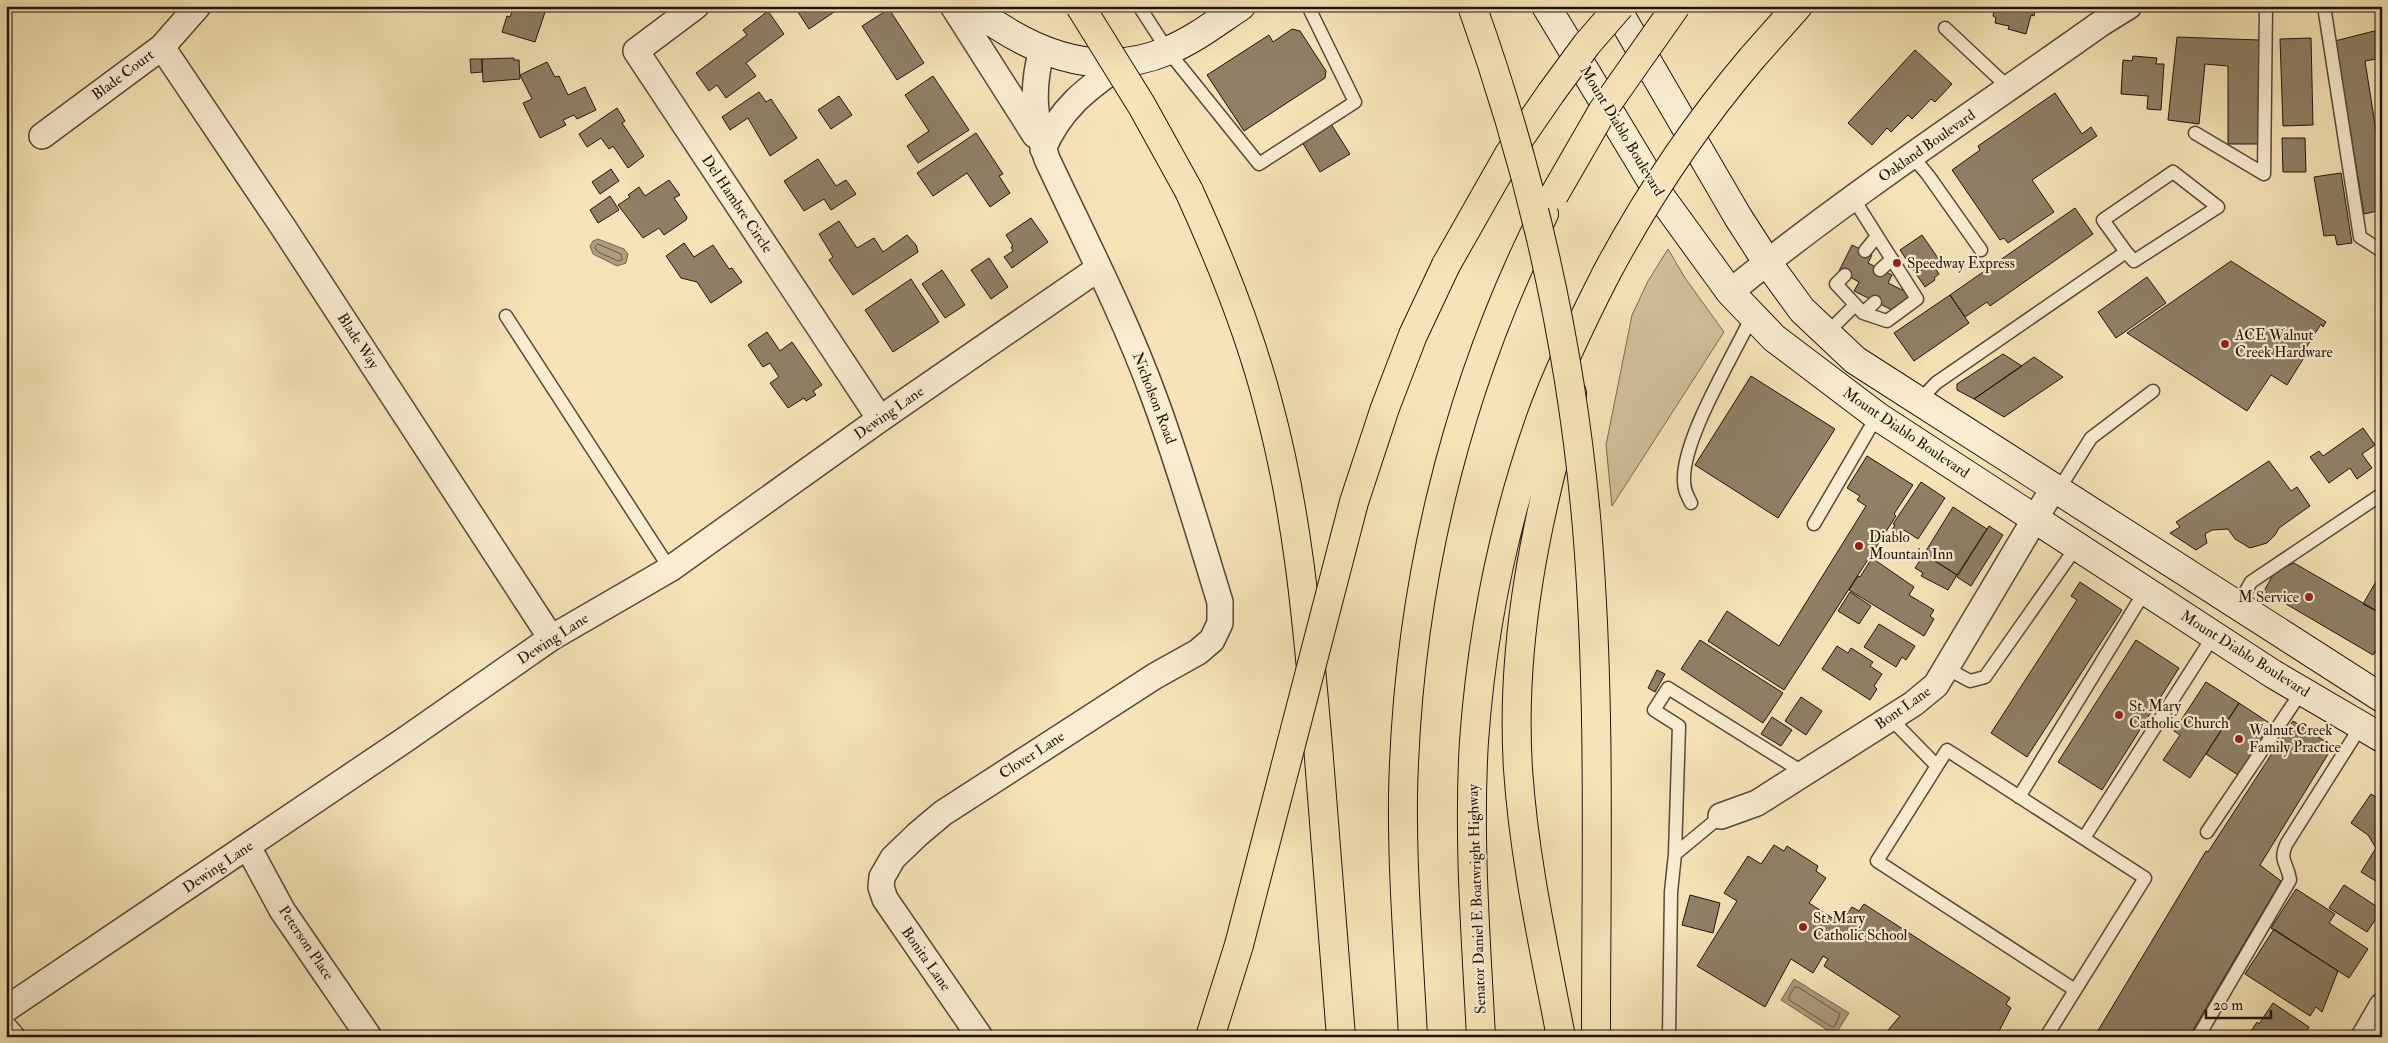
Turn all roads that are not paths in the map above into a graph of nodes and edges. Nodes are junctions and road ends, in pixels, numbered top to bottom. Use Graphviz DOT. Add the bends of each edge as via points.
graph roads {
  1 [pos="198,6"];
  2 [pos="696,6"];
  3 [pos="953,6"];
  4 [pos="970,6"];
  5 [pos="1080,6"];
  6 [pos="1139,6"];
  7 [pos="1242,6"];
  8 [pos="1308,6"];
  9 [pos="1472,6"];
  10 [pos="1546,6"];
  11 [pos="1615,6"];
  12 [pos="1620,6"];
  13 [pos="1676,6"];
  14 [pos="1798,6"];
  15 [pos="2129,6"];
  16 [pos="2266,6"];
  17 [pos="2324,6"];
  18 [pos="1944,28"];
  19 [pos="162,46"];
  20 [pos="1042,50"];
  21 [pos="1168,51"];
  22 [pos="1122,63"];
  23 [pos="2009,88"];
  24 [pos="2195,132"];
  25 [pos="42,136"];
  26 [pos="1043,149"];
  27 [pos="1912,156"];
  28 [pos="1853,198"];
  29 [pos="1877,236"];
  30 [pos="1980,250"];
  31 [pos="1864,251"];
  32 [pos="2382,251"];
  33 [pos="2126,252"];
  34 [pos="1892,259"];
  35 [pos="1767,262"];
  36 [pos="1100,268"];
  37 [pos="1880,270"];
  38 [pos="1606,274"];
  39 [pos="1845,274"];
  40 [pos="1730,292"];
  41 [pos="1875,302"];
  42 [pos="1855,303"];
  43 [pos="506,316"];
  44 [pos="1752,316"];
  45 [pos="1827,333"];
  46 [pos="2153,391"];
  47 [pos="1919,401"];
  48 [pos="1877,416"];
  49 [pos="880,419"];
  50 [pos="2057,488"];
  51 [pos="2382,494"];
  52 [pos="1691,503"];
  53 [pos="2035,519"];
  54 [pos="1814,524"];
  55 [pos="2077,546"];
  56 [pos="670,569"];
  57 [pos="2145,591"];
  58 [pos="2238,605"];
  59 [pos="2214,635"];
  60 [pos="552,638"];
  61 [pos="1198,652"];
  62 [pos="1946,668"];
  63 [pos="2302,691"];
  64 [pos="2382,698"];
  65 [pos="1890,718"];
  66 [pos="2371,732"];
  67 [pos="1937,766"];
  68 [pos="1804,773"];
  69 [pos="2019,797"];
  70 [pos="1721,816"];
  71 [pos="2207,832"];
  72 [pos="2084,838"];
  73 [pos="248,846"];
  74 [pos="1675,854"];
  75 [pos="882,877"];
  76 [pos="2075,990"];
  77 [pos="2382,1006"];
  78 [pos="6,1010"];
  79 [pos="6,1030"];
  80 [pos="12,1037"];
  81 [pos="369,1037"];
  82 [pos="980,1037"];
  83 [pos="1210,1037"];
  84 [pos="1341,1037"];
  85 [pos="1413,1037"];
  86 [pos="1482,1037"];
  87 [pos="1561,1037"];
  88 [pos="1596,1037"];
  89 [pos="1669,1037"];
  90 [pos="2046,1037"];
  91 [pos="2198,1037"];
  92 [pos="2364,1037"];
  1 -- 19 [label="street, Blade Court"];
  2 -- 49 [label="street, Del Hambre Circle" via="636,51"];
  3 -- 26 [label="street, Nicholson Road"];
  4 -- 20 [label="main road" via="1010,34"];
  5 -- 84 [label="highway, bridge" via="1142,106 1189,191 1225,274 1272,416 1289,497 1309,636"];
  6 -- 21 [label="lane"];
  7 -- 21 [label="main road"];
  8 -- 21 [label="lane" via="1354,102 1258,164"];
  9 -- 88 [label="highway, bridge" via="1506,109 1542,245 1569,387 1582,482 1595,672"];
  10 -- 40 [label="main road, Mount Diablo Boulevard" via="1661,197"];
  11 -- 35 [label="main road"];
  12 -- 83 [label="highway, bridge" via="1587,44 1509,154 1446,265 1413,335 1354,502 1239,945"];
  13 -- 85 [label="highway, bridge" via="1603,110 1554,194 1510,285 1476,375 1445,482 1422,592 1408,700 1403,797"];
  14 -- 38 [label="highway, Senator Daniel E Boatwright Highway, bridge" via="1752,58 1677,155 1626,235"];
  15 -- 23 [label="street, Oakland Boulevard"];
  16 -- 24 [label="lane" via="2264,174"];
  17 -- 32 [label="lane" via="2360,237"];
  18 -- 23 [label="lane"];
  19 -- 25 [label="street, Blade Court"];
  19 -- 60 [label="street, Blade Way"];
  20 -- 22 [label="main road" via="1080,61"];
  20 -- 26 [label="street, Nicholson Road" via="1034,96"];
  21 -- 22 [label="main road"];
  22 -- 26 [label="street" via="1069,106"];
  23 -- 27 [label="street, Oakland Boulevard"];
  26 -- 36 [label="street, Nicholson Road"];
  27 -- 28 [label="street, Oakland Boulevard"];
  27 -- 30 [label="lane"];
  28 -- 29 [label="lane"];
  28 -- 35 [label="street, Oakland Boulevard"];
  29 -- 31 [label="lane"];
  29 -- 34 [label="lane"];
  33 -- 33 [label="lane" via="2134,261 2218,207 2173,172 2103,220"];
  33 -- 47 [label="lane" via="1936,383"];
  34 -- 37 [label="lane"];
  34 -- 42 [label="lane" via="1899,281 1917,300 1887,321"];
  35 -- 40 [label="street, Oakland Boulevard"];
  35 -- 45 [label="main road" via="1802,310"];
  36 -- 49 [label="street, Dewing Lane"];
  36 -- 61 [label="street, Nicholson Road" via="1154,396 1220,602 1220,623 1212,640"];
  38 -- 86 [label="highway, Senator Daniel E Boatwright Highway" via="1563,363 1528,460 1502,552 1484,647 1474,742 1472,838"];
  38 -- 87 [label="highway" via="1542,503 1521,651 1518,748 1523,825"];
  39 -- 42 [label="lane" via="1836,284"];
  40 -- 44 [label="main road, Mount Diablo Boulevard"];
  41 -- 42 [label="lane"];
  42 -- 45 [label="lane"];
  43 -- 56 [label="lane"];
  44 -- 48 [label="main road, Mount Diablo Boulevard" via="1774,338"];
  44 -- 52 [label="lane" via="1694,434 1684,479 1685,492"];
  45 -- 47 [label="main road" via="1855,360"];
  46 -- 50 [label="lane" via="2091,438"];
  47 -- 50 [label="main road"];
  48 -- 53 [label="main road, Mount Diablo Boulevard"];
  48 -- 54 [label="lane"];
  49 -- 56 [label="street, Dewing Lane"];
  50 -- 53 [label="street, Bont Lane"];
  50 -- 58 [label="main road"];
  51 -- 58 [label="lane" via="2252,582"];
  53 -- 55 [label="main road, Mount Diablo Boulevard"];
  53 -- 62 [label="street, Bont Lane"];
  55 -- 57 [label="main road, Mount Diablo Boulevard"];
  55 -- 62 [label="lane" via="1985,677 1970,681"];
  56 -- 60 [label="street, Dewing Lane"];
  57 -- 59 [label="main road, Mount Diablo Boulevard"];
  57 -- 69 [label="lane"];
  58 -- 64 [label="main road"];
  59 -- 63 [label="main road, Mount Diablo Boulevard"];
  59 -- 72 [label="lane"];
  60 -- 73 [label="street, Dewing Lane"];
  61 -- 75 [label="street, Clover Lane" via="1155,676 943,813 894,858"];
  62 -- 65 [label="street, Bont Lane" via="1936,685"];
  63 -- 66 [label="main road, Mount Diablo Boulevard"];
  63 -- 71 [label="lane"];
  65 -- 67 [label="lane"];
  65 -- 68 [label="street, Bont Lane"];
  66 -- 91 [label="lane" via="2287,843 2282,859 2290,880"];
  67 -- 69 [label="lane" via="1947,750"];
  67 -- 76 [label="lane" via="1878,861"];
  68 -- 70 [label="street, Bont Lane" via="1758,803"];
  68 -- 74 [label="lane" via="1668,688 1654,710 1679,726"];
  69 -- 72 [label="lane"];
  70 -- 74 [label="lane"];
  72 -- 76 [label="lane" via="2146,878"];
  73 -- 78 [label="street, Dewing Lane"];
  73 -- 81 [label="street, Peterson Place" via="282,910"];
  74 -- 89 [label="lane" via="1671,892"];
  75 -- 82 [label="street, Bonita Lane" via="885,899"];
  76 -- 90 [label="lane"];
  77 -- 92 [label="street"];
  79 -- 80 [label="street"];
}
